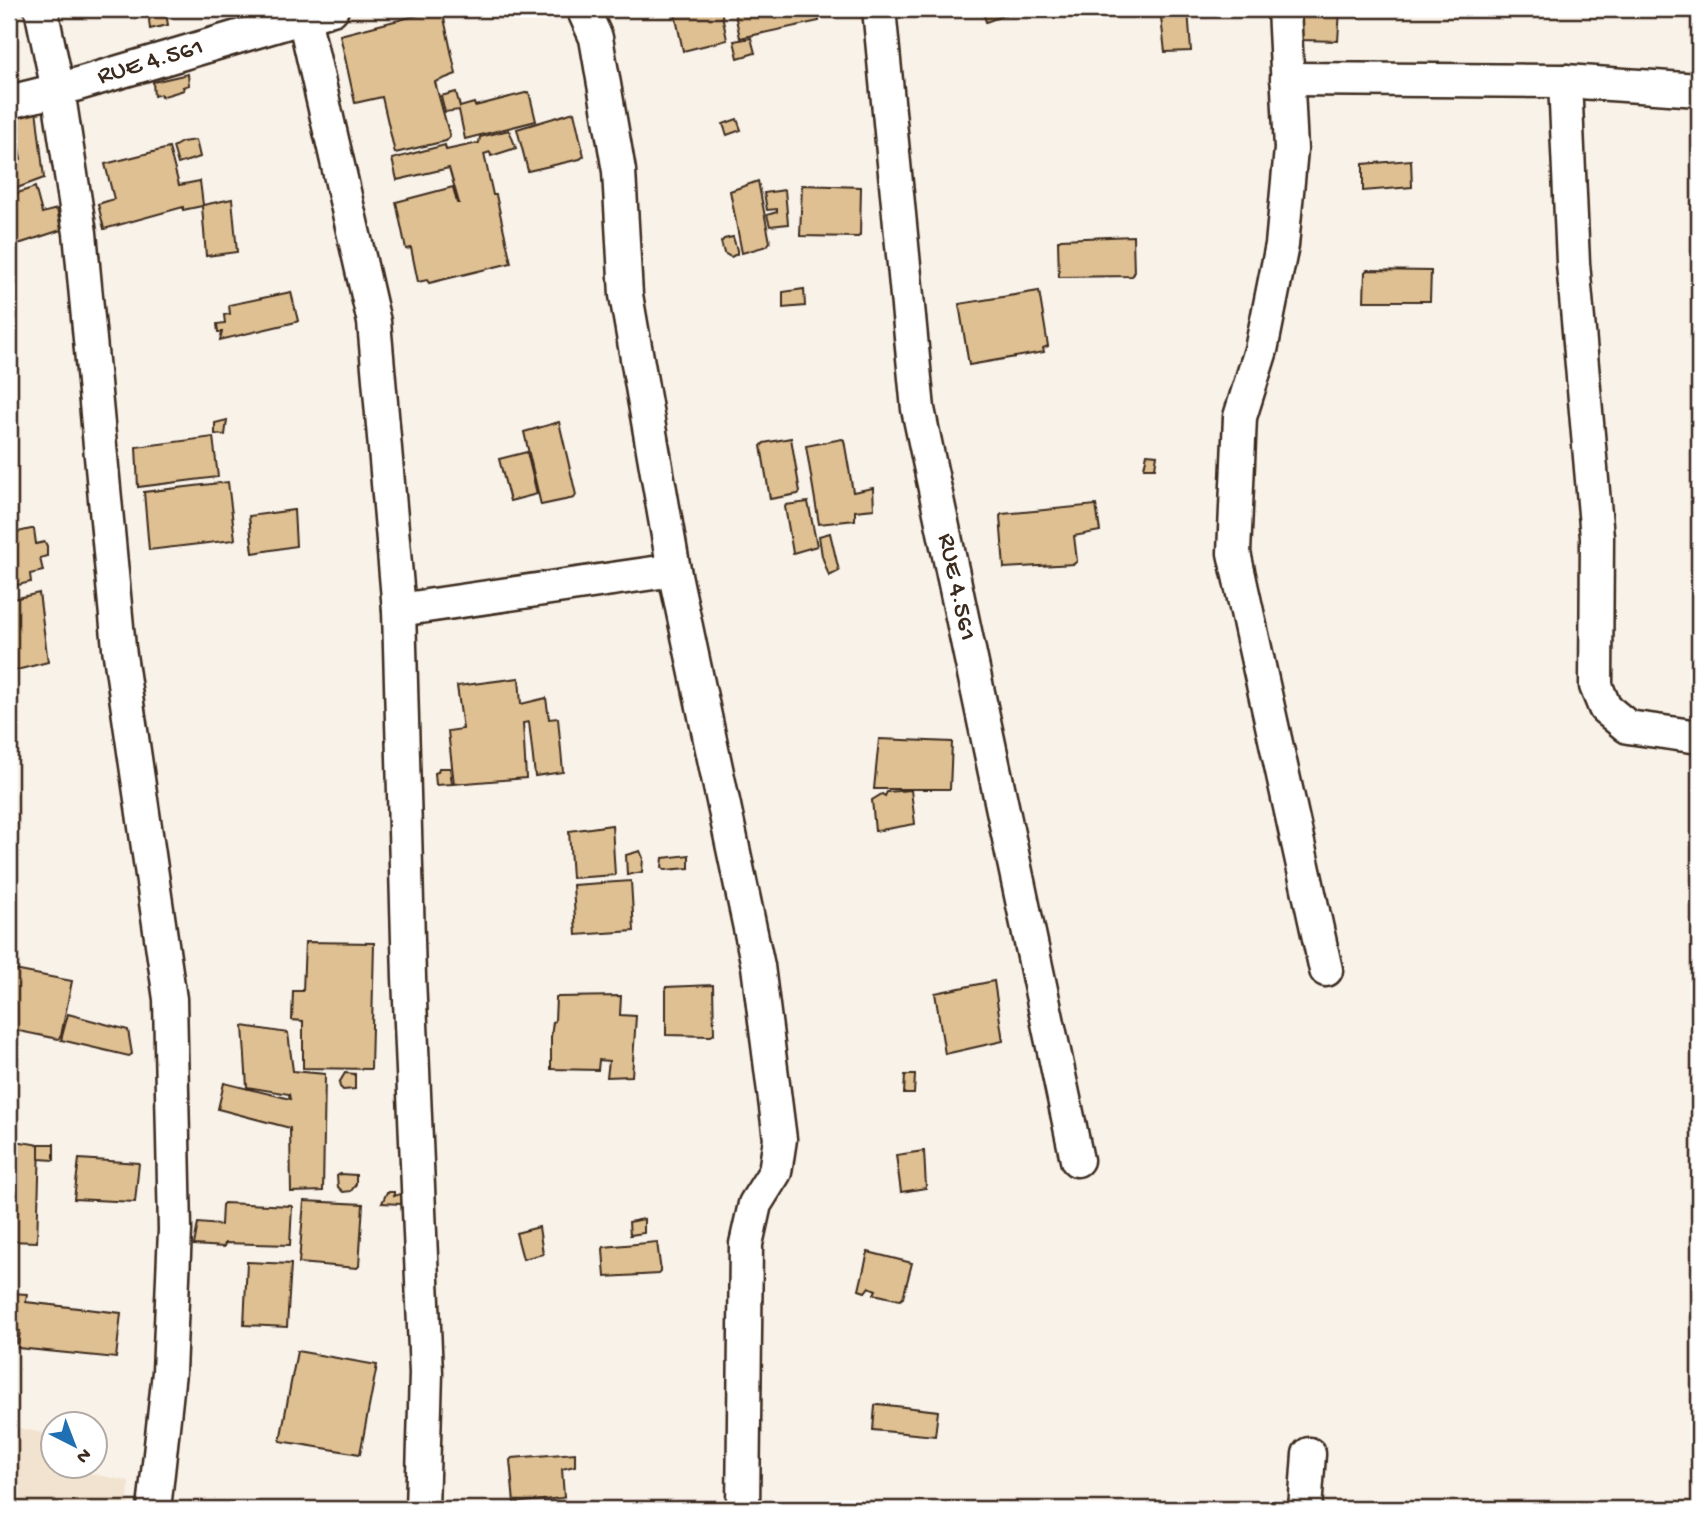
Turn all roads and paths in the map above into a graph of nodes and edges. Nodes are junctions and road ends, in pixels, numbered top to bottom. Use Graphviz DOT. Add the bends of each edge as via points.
graph roads {
  1 [pos="41,9"];
  2 [pos="583,9"];
  3 [pos="879,9"];
  4 [pos="1284,9"];
  5 [pos="312,11"];
  6 [pos="1287,79"];
  7 [pos="1565,80"];
  8 [pos="58,90"];
  9 [pos="1699,90"];
  10 [pos="9,102"];
  11 [pos="674,570"];
  12 [pos="399,610"];
  13 [pos="1699,737"];
  14 [pos="1326,970"];
  15 [pos="1077,1160"];
  16 [pos="1309,1454"];
  17 [pos="154,1509"];
  18 [pos="422,1509"];
  19 [pos="743,1509"];
  20 [pos="1305,1509"];
  1 -- 8 [label="street"];
  2 -- 11 [label="street" via="596,38 619,171 626,295"];
  3 -- 15 [label="street, RUE 4.561" via="918,409"];
  4 -- 6 [label="street"];
  5 -- 8 [label="street, RUE 4.561"];
  5 -- 12 [label="street" via="374,322"];
  6 -- 7 [label="street"];
  6 -- 14 [label="street" via="1291,149 1282,244 1261,350 1240,417 1234,553"];
  7 -- 9 [label="street"];
  7 -- 13 [label="street" via="1573,263 1597,537 1595,686 1605,708 1628,727"];
  8 -- 10 [label="street, RUE 4.561"];
  8 -- 17 [label="street" via="80,233 119,648 170,999 175,1230 169,1372"];
  11 -- 12 [label="street"];
  11 -- 19 [label="street" via="758,966 780,1139 775,1172 755,1204 746,1244"];
  12 -- 18 [label="street" via="426,1373"];
  16 -- 20 [label="street"];
}
